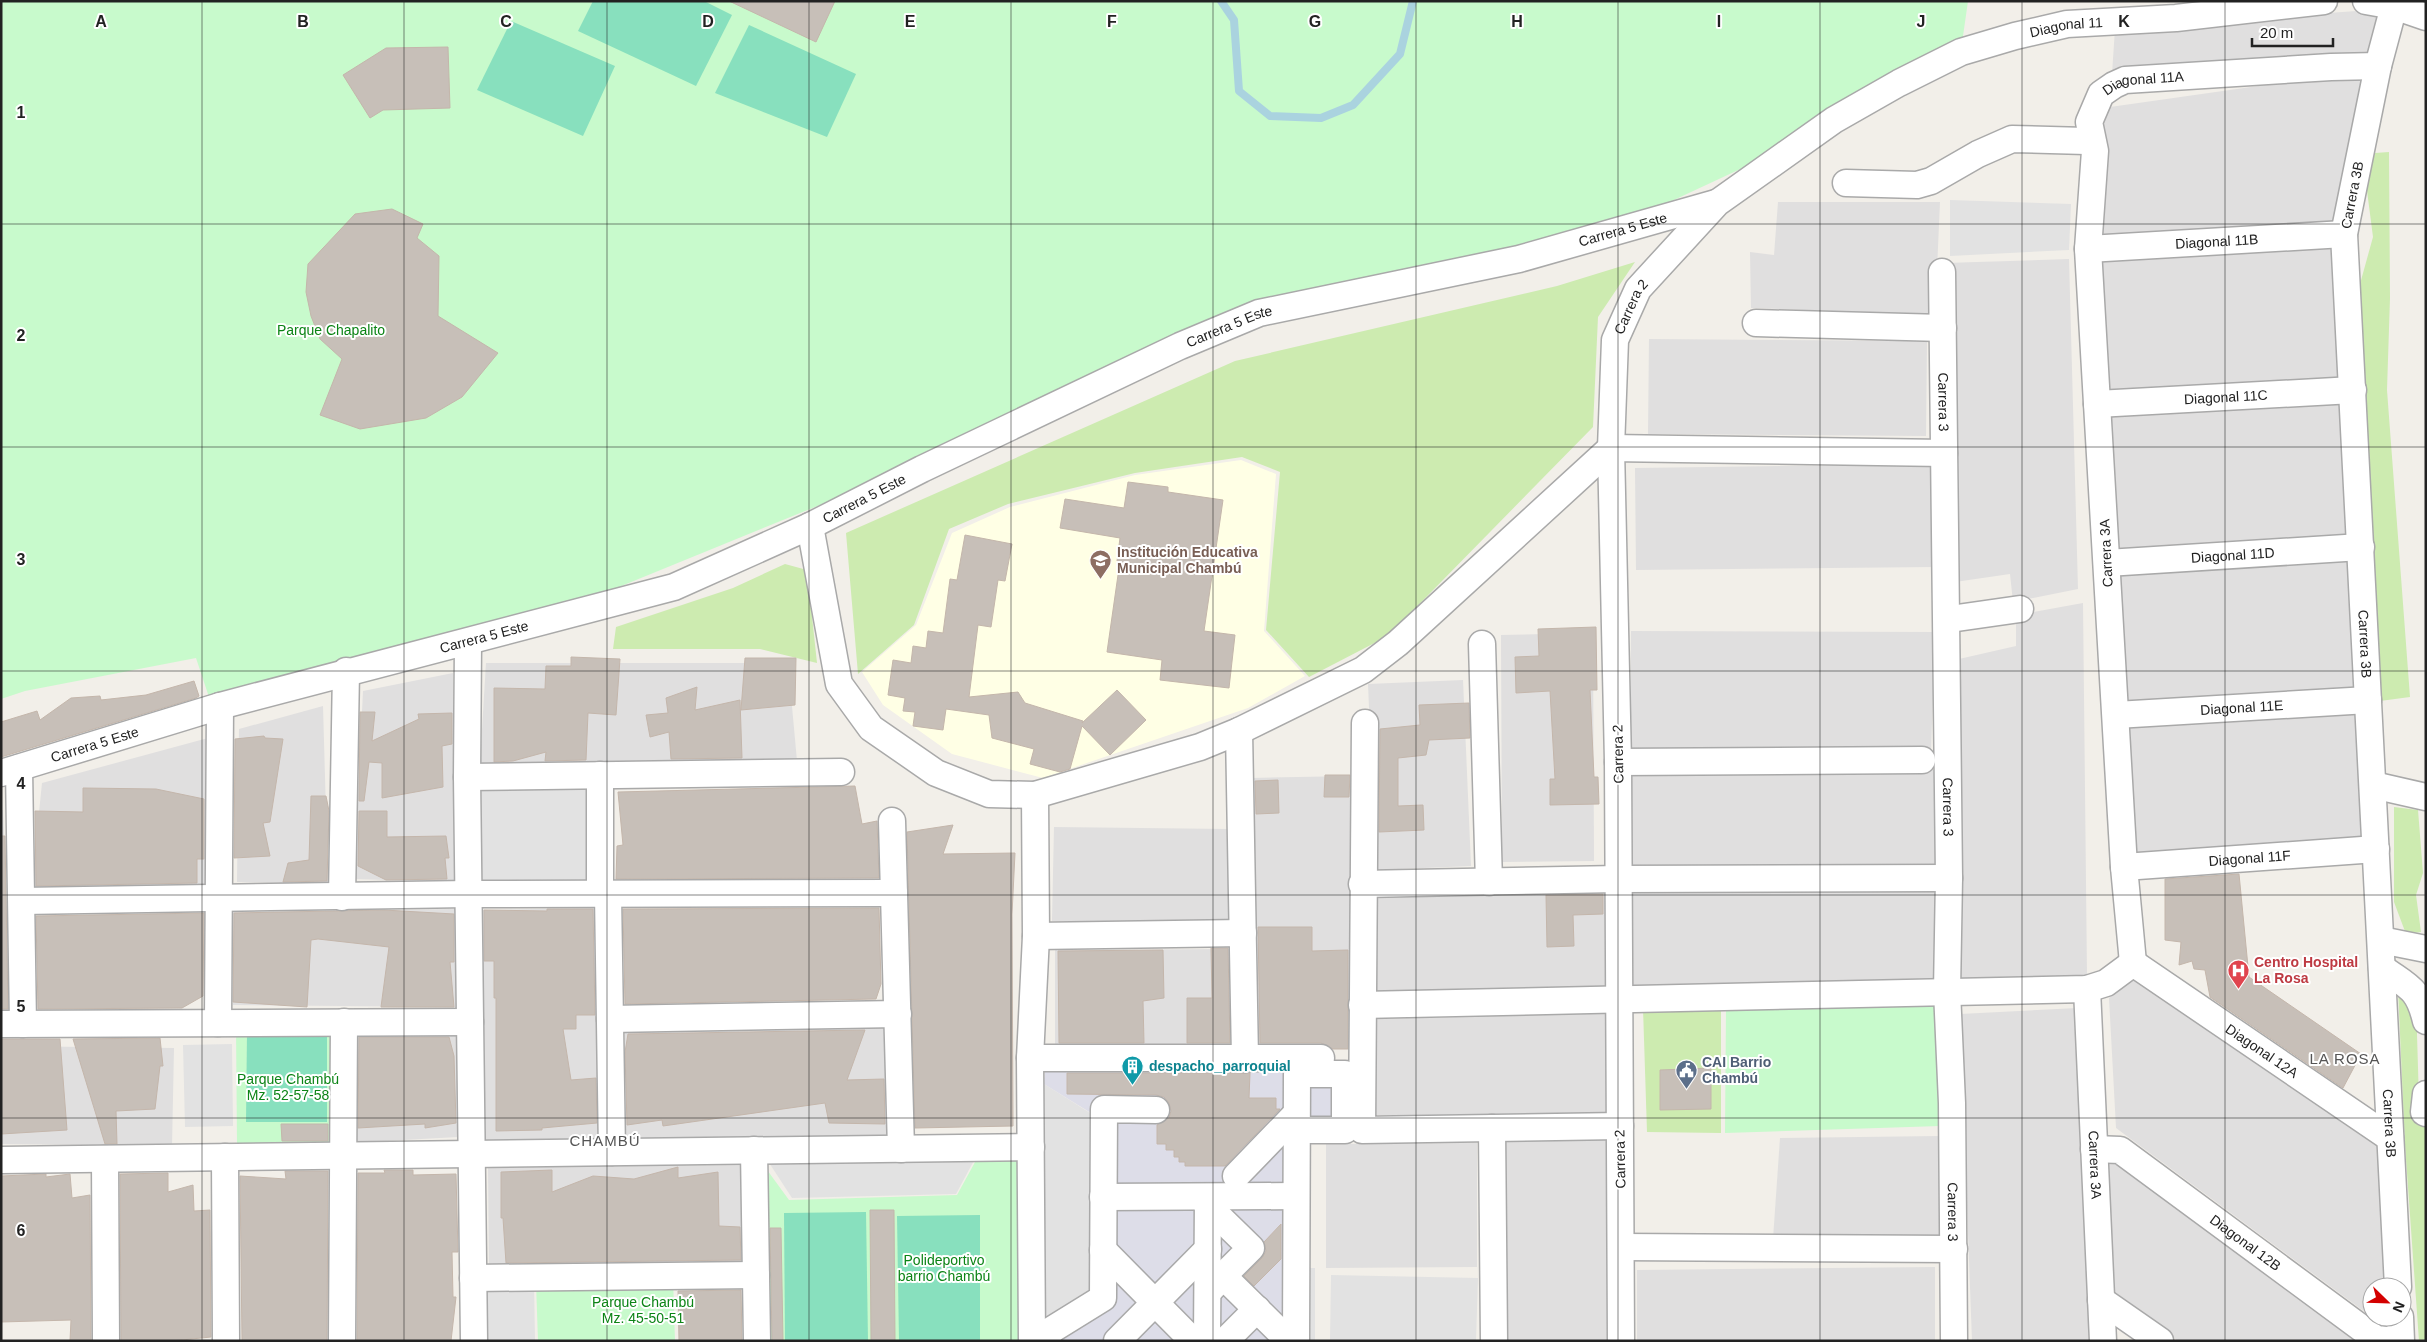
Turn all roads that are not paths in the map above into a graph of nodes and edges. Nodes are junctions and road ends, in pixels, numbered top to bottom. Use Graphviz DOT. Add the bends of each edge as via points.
graph roads {
  1 [pos="2324,1"];
  2 [pos="2366,1"];
  3 [pos="2394,6"];
  4 [pos="2424,16"];
  5 [pos="2378,66"];
  6 [pos="2092,144"];
  7 [pos="1846,183"];
  8 [pos="1717,202"];
  9 [pos="2344,234"];
  10 [pos="2088,249"];
  11 [pos="1942,272"];
  12 [pos="1756,323"];
  13 [pos="1943,328"];
  14 [pos="2353,390"];
  15 [pos="2097,404"];
  16 [pos="1610,448"];
  17 [pos="1944,453"];
  18 [pos="810,526"];
  19 [pos="2360,547"];
  20 [pos="2107,563"];
  21 [pos="2020,609"];
  22 [pos="1957,618"];
  23 [pos="468,642"];
  24 [pos="1482,644"];
  25 [pos="346,671"];
  26 [pos="2368,700"];
  27 [pos="220,706"];
  28 [pos="2116,715"];
  29 [pos="1365,723"];
  30 [pos="1239,731"];
  31 [pos="1922,760"];
  32 [pos="1618,762"];
  33 [pos="10,770"];
  34 [pos="841,772"];
  35 [pos="600,775"];
  36 [pos="467,777"];
  37 [pos="2372,785"];
  38 [pos="1035,795"];
  39 [pos="2426,797"];
  40 [pos="892,821"];
  41 [pos="2376,850"];
  42 [pos="2124,867"];
  43 [pos="1949,878"];
  44 [pos="1618,879"];
  45 [pos="1489,882"];
  46 [pos="1362,884"];
  47 [pos="894,893"];
  48 [pos="468,894"];
  49 [pos="604,894"];
  50 [pos="342,897"];
  51 [pos="220,898"];
  52 [pos="22,901"];
  53 [pos="1243,933"];
  54 [pos="1036,936"];
  55 [pos="2381,940"];
  56 [pos="2426,949"];
  57 [pos="2133,964"];
  58 [pos="2382,968"];
  59 [pos="2087,989"];
  60 [pos="1947,991"];
  61 [pos="1619,1000"];
  62 [pos="1362,1005"];
  63 [pos="898,1014"];
  64 [pos="610,1019"];
  65 [pos="2426,1021"];
  66 [pos="344,1022"];
  67 [pos="470,1022"];
  68 [pos="218,1023"];
  69 [pos="12,1024"];
  70 [pos="1030,1058"];
  71 [pos="1245,1058"];
  72 [pos="1362,1058"];
  73 [pos="2426,1094"];
  74 [pos="1156,1110"];
  75 [pos="2426,1113"];
  76 [pos="1620,1126"];
  77 [pos="1492,1128"];
  78 [pos="2390,1138"];
  79 [pos="1266,1145"];
  80 [pos="1031,1147"];
  81 [pos="901,1149"];
  82 [pos="2094,1149"];
  83 [pos="754,1150"];
  84 [pos="612,1152"];
  85 [pos="471,1154"];
  86 [pos="344,1156"];
  87 [pos="225,1157"];
  88 [pos="106,1158"];
  89 [pos="1,1160"];
  90 [pos="1236,1176"];
  91 [pos="1296,1185"];
  92 [pos="1103,1197"];
  93 [pos="1208,1201"];
  94 [pos="1621,1247"];
  95 [pos="1208,1249"];
  96 [pos="1954,1249"];
  97 [pos="1102,1250"];
  98 [pos="756,1275"];
  99 [pos="2397,1277"];
  100 [pos="473,1278"];
  101 [pos="1215,1284"];
  102 [pos="2101,1300"];
  103 [pos="1155,1302"];
  104 [pos="1257,1309"];
  105 [pos="2400,1327"];
  106 [pos="106,1341"];
  107 [pos="226,1341"];
  108 [pos="342,1341"];
  109 [pos="474,1341"];
  110 [pos="757,1341"];
  111 [pos="1032,1341"];
  112 [pos="1048,1341"];
  113 [pos="1117,1341"];
  114 [pos="1193,1341"];
  115 [pos="1207,1341"];
  116 [pos="1225,1341"];
  117 [pos="1289,1341"];
  118 [pos="1296,1341"];
  119 [pos="1494,1341"];
  120 [pos="1621,1341"];
  121 [pos="1954,1341"];
  122 [pos="2103,1341"];
  123 [pos="2160,1341"];
  124 [pos="2397,1341"];
  125 [pos="2401,1341"];
  1 -- 8 [label="street, Diagonal 11" via="2176,18 2067,24 1961,52 1834,120"];
  2 -- 3 [label="street"];
  3 -- 4 [label="street"];
  3 -- 5 [label="street, Carrera 3B"];
  5 -- 6 [label="street, Diagonal 11A" via="2125,80 2101,94 2089,122"];
  5 -- 9 [label="street, Carrera 3B"];
  6 -- 7 [label="street" via="2012,139 1931,181 1916,185"];
  6 -- 10 [label="street, Carrera 3A" via="2095,151"];
  8 -- 16 [label="street, Carrera 2" via="1638,289 1615,340"];
  8 -- 18 [label="street, Carrera 5 Este" via="1519,259 1259,313 1180,346"];
  9 -- 10 [label="street, Diagonal 11B"];
  9 -- 14 [label="street, Carrera 3B"];
  10 -- 15 [label="street, Carrera 3A"];
  11 -- 13 [label="street, Carrera 3"];
  12 -- 13 [label="street"];
  13 -- 17 [label="street, Carrera 3"];
  14 -- 15 [label="street, Diagonal 11C"];
  14 -- 19 [label="street, Carrera 3B"];
  15 -- 20 [label="street, Carrera 3A"];
  16 -- 17 [label="street"];
  16 -- 30 [label="street" via="1398,643 1363,670"];
  16 -- 32 [label="street, Carrera 2"];
  17 -- 43 [label="street, Carrera 3"];
  18 -- 23 [label="street, Carrera 5 Este" via="674,587"];
  18 -- 38 [label="street" via="840,684 871,728 936,773 989,794"];
  19 -- 20 [label="street, Diagonal 11D"];
  19 -- 26 [label="street, Carrera 3B"];
  20 -- 28 [label="street, Carrera 3A"];
  21 -- 22 [label="street"];
  23 -- 25 [label="street, Carrera 5 Este"];
  23 -- 36 [label="street"];
  24 -- 45 [label="street"];
  25 -- 27 [label="street, Carrera 5 Este"];
  25 -- 50 [label="street"];
  26 -- 28 [label="street, Diagonal 11E"];
  26 -- 37 [label="street, Carrera 3B"];
  27 -- 33 [label="street, Carrera 5 Este"];
  27 -- 51 [label="street"];
  28 -- 42 [label="street, Carrera 3A"];
  29 -- 46 [label="street"];
  30 -- 38 [label="street" via="1200,747"];
  30 -- 53 [label="street"];
  31 -- 32 [label="street"];
  32 -- 44 [label="street, Carrera 2"];
  33 -- 52 [label="street"];
  34 -- 35 [label="street"];
  35 -- 36 [label="street"];
  35 -- 49 [label="street"];
  36 -- 48 [label="street"];
  37 -- 39 [label="street"];
  37 -- 41 [label="street, Carrera 3B"];
  38 -- 54 [label="street"];
  40 -- 47 [label="street"];
  41 -- 42 [label="street, Diagonal 11F"];
  41 -- 55 [label="street, Carrera 3B"];
  42 -- 57 [label="street, Carrera 3A"];
  43 -- 44 [label="street"];
  43 -- 60 [label="street, Carrera 3"];
  44 -- 45 [label="street"];
  44 -- 61 [label="street, Carrera 2"];
  45 -- 46 [label="street"];
  46 -- 62 [label="street"];
  47 -- 49 [label="street"];
  47 -- 63 [label="street"];
  48 -- 49 [label="street"];
  48 -- 50 [label="street"];
  48 -- 67 [label="street"];
  49 -- 64 [label="street"];
  50 -- 51 [label="street"];
  51 -- 52 [label="street"];
  51 -- 68 [label="street"];
  52 -- 69 [label="street"];
  53 -- 54 [label="street"];
  53 -- 71 [label="street"];
  54 -- 70 [label="street"];
  55 -- 56 [label="street"];
  55 -- 58 [label="street, Carrera 3B"];
  57 -- 59 [label="street" via="2106,983"];
  57 -- 78 [label="street, Diagonal 12A"];
  58 -- 65 [label="street" via="2416,993"];
  58 -- 78 [label="street, Carrera 3B"];
  59 -- 60 [label="street"];
  59 -- 82 [label="street, Carrera 3A"];
  60 -- 61 [label="street"];
  60 -- 96 [label="street, Carrera 3"];
  61 -- 62 [label="street"];
  61 -- 76 [label="street, Carrera 2"];
  62 -- 72 [label="street"];
  63 -- 64 [label="street"];
  63 -- 81 [label="street"];
  64 -- 84 [label="street"];
  66 -- 67 [label="street"];
  66 -- 68 [label="street"];
  66 -- 86 [label="street"];
  67 -- 85 [label="street"];
  68 -- 69 [label="street"];
  70 -- 71 [label="street"];
  70 -- 80 [label="street"];
  71 -- 72 [label="street"];
  72 -- 77 [label="street" via="1362,1130"];
  73 -- 75 [label="street"];
  74 -- 92 [label="street" via="1104,1109"];
  76 -- 77 [label="street"];
  76 -- 94 [label="street, Carrera 2"];
  77 -- 119 [label="street"];
  78 -- 99 [label="street, Carrera 3B"];
  79 -- 90 [label="street"];
  79 -- 91 [label="street"];
  79 -- 91 [label="street" via="1296,1122"];
  80 -- 81 [label="street"];
  80 -- 111 [label="street"];
  81 -- 83 [label="street"];
  82 -- 102 [label="street, Carrera 3A"];
  82 -- 124 [label="street, Diagonal 12B" via="2120,1150 2376,1338"];
  83 -- 84 [label="street"];
  83 -- 98 [label="street"];
  84 -- 85 [label="street"];
  85 -- 86 [label="street"];
  85 -- 100 [label="street"];
  86 -- 87 [label="street"];
  86 -- 108 [label="street"];
  87 -- 88 [label="street"];
  87 -- 107 [label="street"];
  88 -- 89 [label="street"];
  88 -- 106 [label="street"];
  91 -- 93 [label="street"];
  91 -- 118 [label="street"];
  92 -- 93 [label="street"];
  92 -- 97 [label="street"];
  93 -- 95 [label="street"];
  93 -- 101 [label="street" via="1250,1248"];
  94 -- 96 [label="street"];
  94 -- 120 [label="street, Carrera 2"];
  95 -- 101 [label="street"];
  95 -- 103 [label="street"];
  96 -- 121 [label="street, Carrera 3"];
  97 -- 103 [label="street"];
  97 -- 112 [label="street" via="1103,1298 1048,1332"];
  98 -- 100 [label="street"];
  98 -- 110 [label="street"];
  100 -- 109 [label="street"];
  101 -- 104 [label="street"];
  101 -- 115 [label="street"];
  102 -- 122 [label="street, Carrera 3A"];
  102 -- 123 [label="street"];
  103 -- 113 [label="street"];
  103 -- 114 [label="street"];
  104 -- 116 [label="street"];
  104 -- 117 [label="street"];
  105 -- 125 [label="street"];
}
